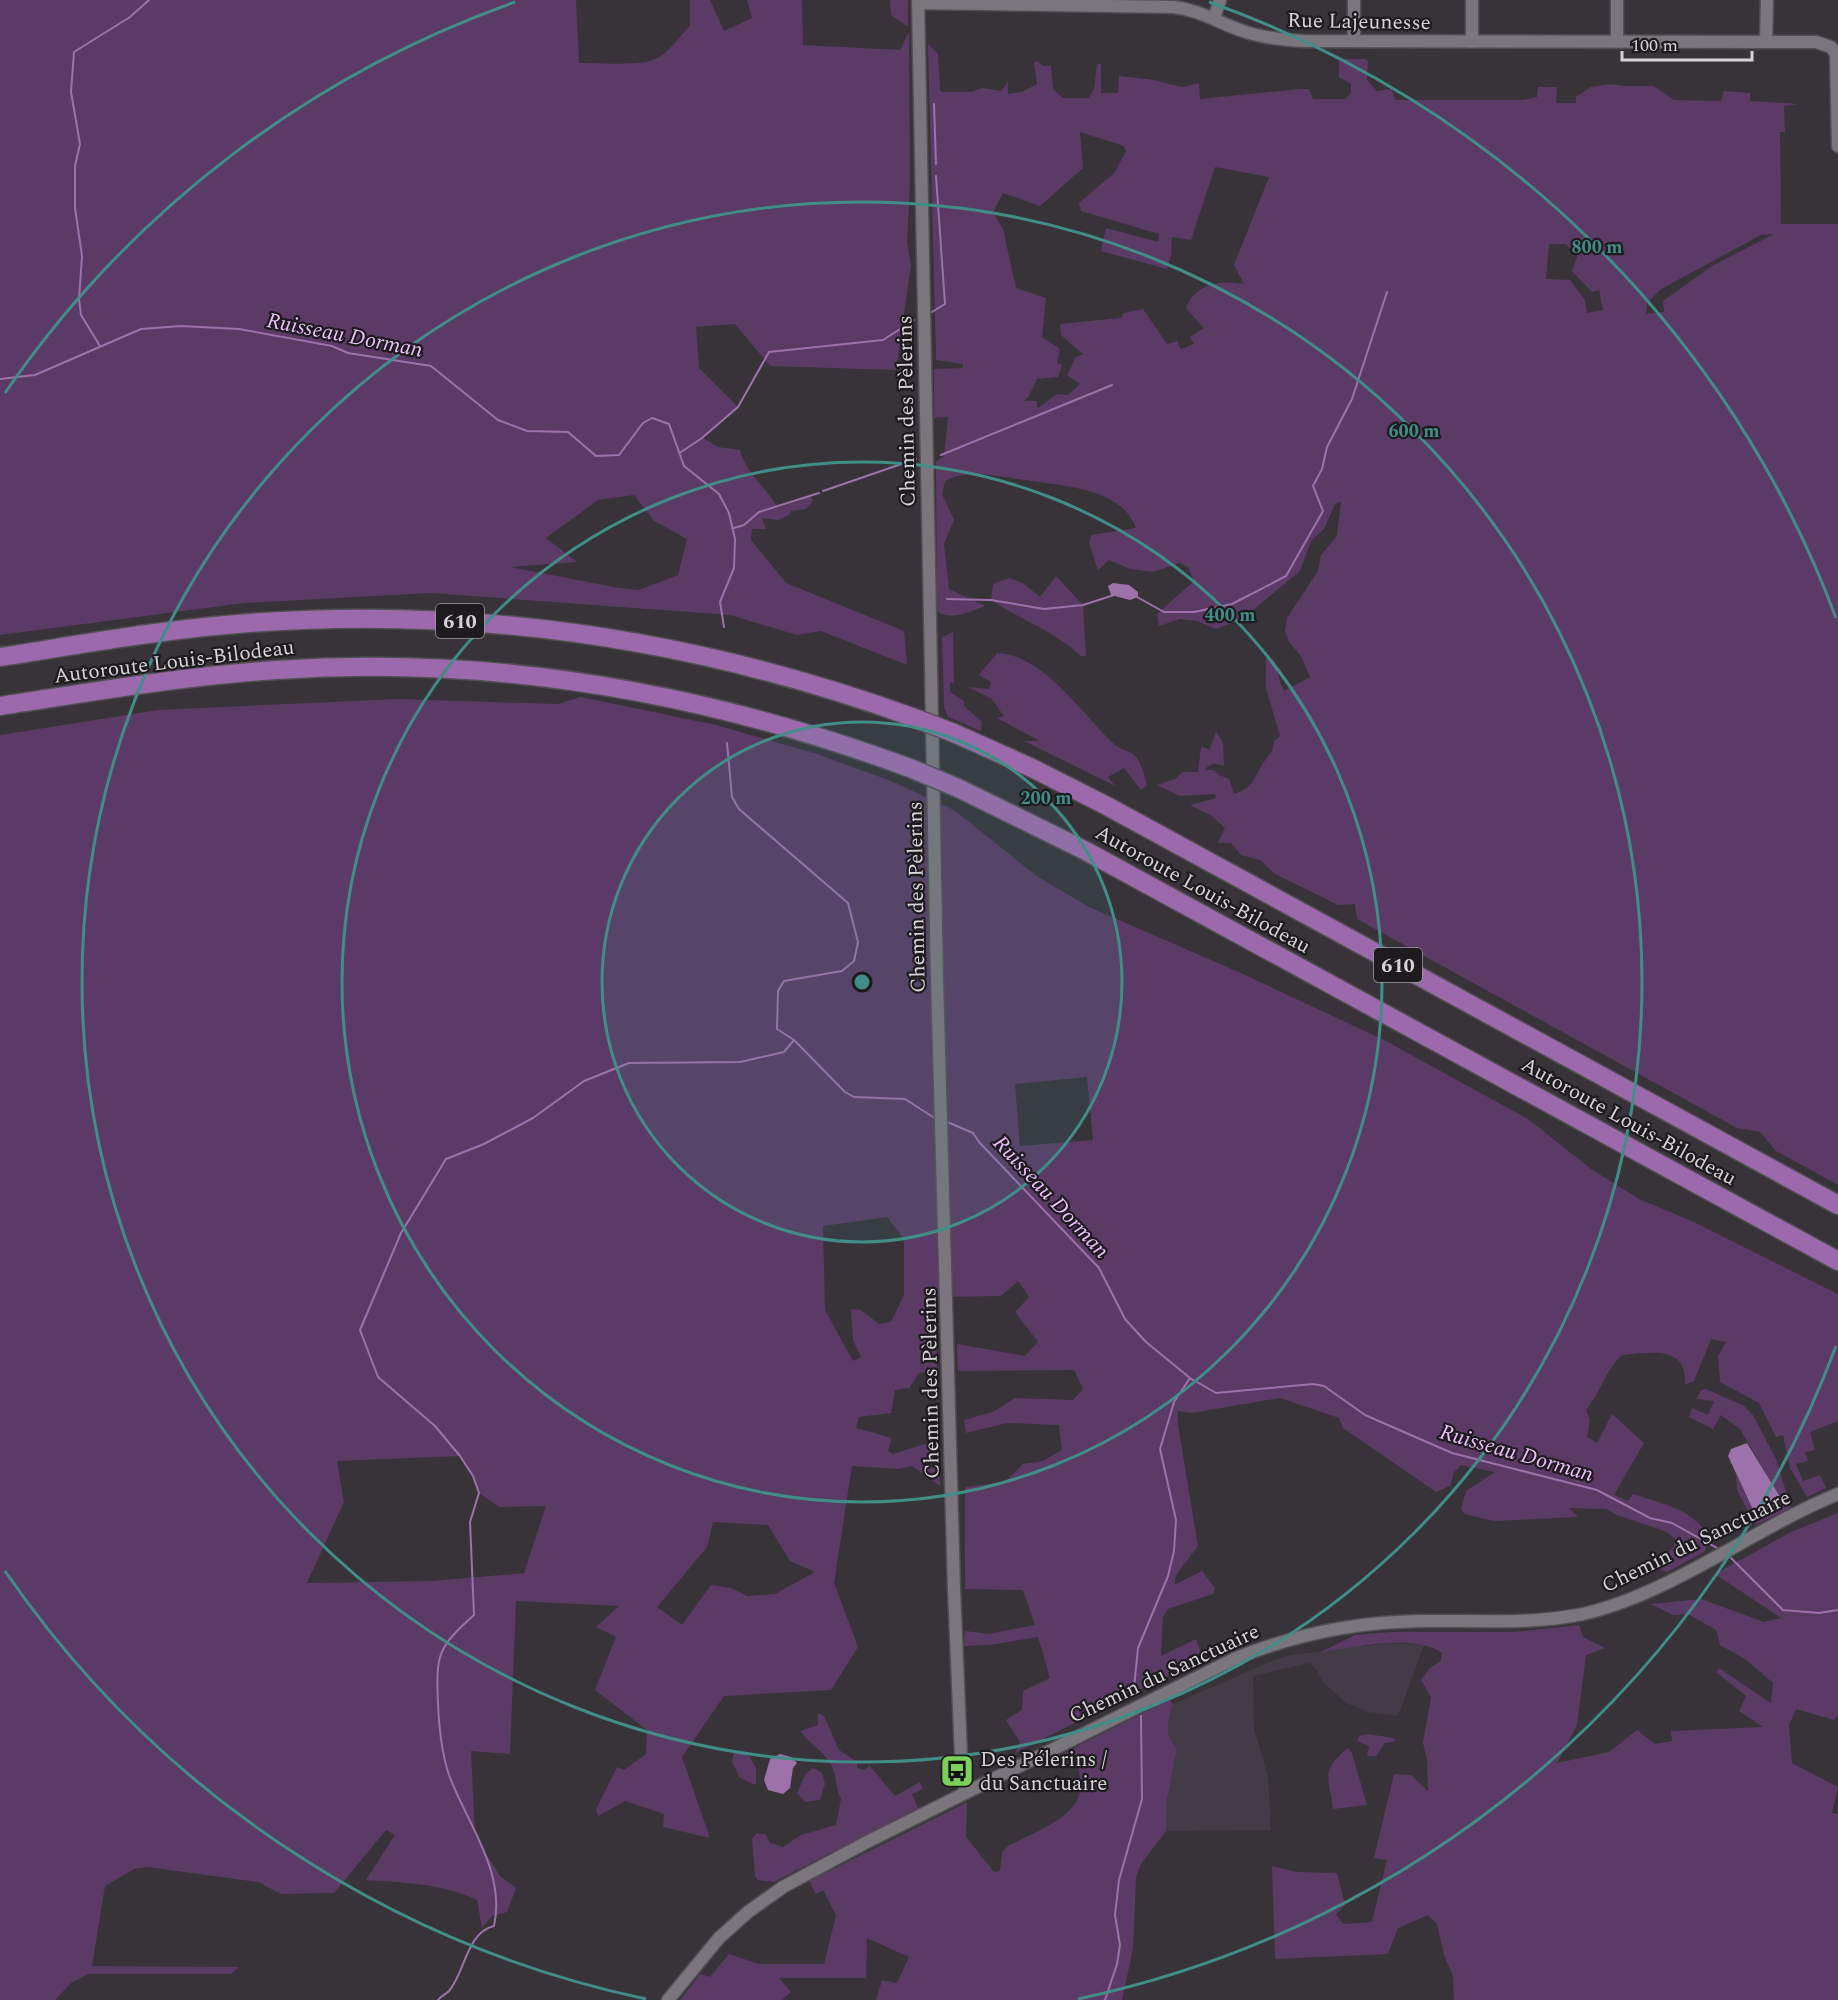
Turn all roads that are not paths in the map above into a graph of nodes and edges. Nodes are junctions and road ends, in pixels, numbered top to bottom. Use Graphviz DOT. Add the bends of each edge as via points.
graph roads {
  1 [pos="1220,0"];
  2 [pos="1354,0"];
  3 [pos="1472,0"];
  4 [pos="1617,0"];
  5 [pos="1767,0"];
  6 [pos="918,1"];
  7 [pos="1183,4"];
  8 [pos="1214,18"];
  9 [pos="1354,41"];
  10 [pos="1472,42"];
  11 [pos="1617,42"];
  12 [pos="1766,42"];
  13 [pos="1838,146"];
  14 [pos="0,657"];
  15 [pos="0,706"];
  16 [pos="1838,1205"];
  17 [pos="1838,1261"];
  18 [pos="1838,1494"];
  19 [pos="967,1792"];
  20 [pos="668,2000"];
  1 -- 8 [label="street"];
  2 -- 9 [label="street"];
  3 -- 10 [label="street"];
  4 -- 11 [label="street"];
  5 -- 12 [label="street"];
  6 -- 7 [label="street, Rue Lajeunesse"];
  6 -- 19 [label="street, Chemin des Pèlerins" via="954,1589 962,1779"];
  7 -- 8 [label="street, Rue Lajeunesse"];
  8 -- 9 [label="street, Rue Lajeunesse" via="1265,38"];
  9 -- 10 [label="street, Rue Lajeunesse"];
  10 -- 11 [label="street, Rue Lajeunesse"];
  11 -- 12 [label="street, Rue Lajeunesse"];
  12 -- 13 [label="street, Rue Lajeunesse" via="1824,44 1836,54"];
  14 -- 16 [label="highway, Autoroute Louis-Bilodeau / 610, bridge" via="160,632 248,623 354,618 460,621 575,632 695,653 807,682 954,733 1032,768"];
  15 -- 17 [label="highway, Autoroute Louis-Bilodeau / 610, bridge" via="259,671 458,669 562,679 683,700 794,729 910,768 1086,850"];
  18 -- 19 [label="street, Chemin du Sanctuaire" via="1639,1595 1582,1614 1513,1622 1379,1623 1326,1629 1279,1641 1208,1671"];
  19 -- 20 [label="street, Chemin du Sanctuaire" via="810,1871 764,1900 719,1938"];
}
